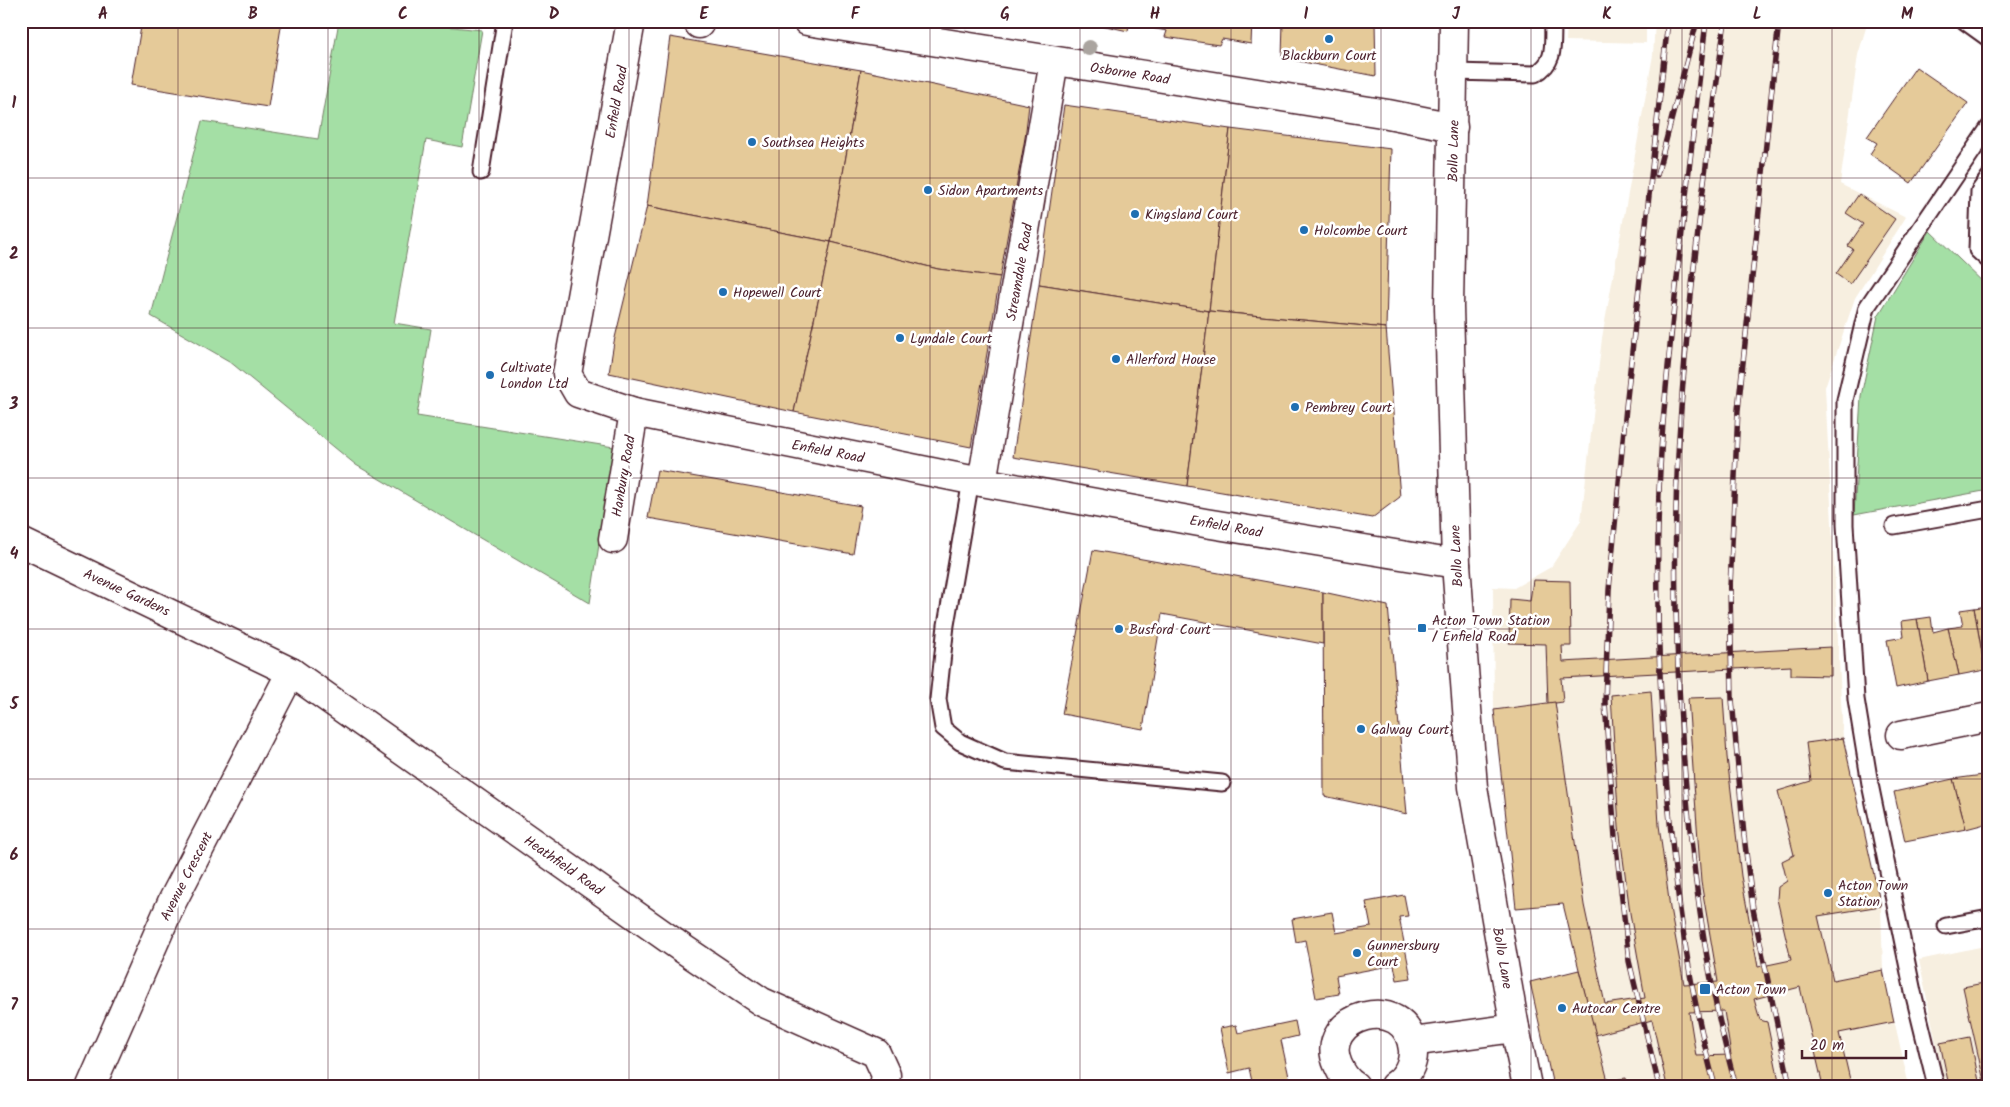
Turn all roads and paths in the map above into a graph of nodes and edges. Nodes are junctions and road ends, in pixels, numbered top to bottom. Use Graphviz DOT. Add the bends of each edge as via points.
graph roads {
  1 [pos="505,21"];
  2 [pos="631,21"];
  3 [pos="807,21"];
  4 [pos="1454,21"];
  5 [pos="1553,21"];
  6 [pos="1964,21"];
  7 [pos="888,28"];
  8 [pos="1989,39"];
  9 [pos="1054,61"];
  10 [pos="1454,72"];
  11 [pos="1453,127"];
  12 [pos="1989,127"];
  13 [pos="481,172"];
  14 [pos="1989,176"];
  15 [pos="1989,261"];
  16 [pos="634,412"];
  17 [pos="977,481"];
  18 [pos="1989,509"];
  19 [pos="1894,526"];
  20 [pos="613,539"];
  21 [pos="21,542"];
  22 [pos="1456,564"];
  23 [pos="232,642"];
  24 [pos="291,672"];
  25 [pos="1989,717"];
  26 [pos="1900,735"];
  27 [pos="1222,783"];
  28 [pos="1989,918"];
  29 [pos="1946,926"];
  30 [pos="1515,1028"];
  31 [pos="1412,1042"];
  32 [pos="91,1086"];
  33 [pos="884,1086"];
  34 [pos="1355,1086"];
  35 [pos="1394,1086"];
  36 [pos="1527,1086"];
  37 [pos="1936,1086"];
  1 -- 13 [label="lane"];
  2 -- 16 [label="street, Enfield Road" via="567,374 578,393"];
  3 -- 7 [label="street, Osborne Road"];
  4 -- 10 [label="street, Bollo Lane"];
  5 -- 10 [label="lane" via="1552,56 1545,68 1535,74"];
  6 -- 8 [label="lane"];
  7 -- 9 [label="street, Osborne Road"];
  9 -- 11 [label="street, Osborne Road" via="1404,116"];
  9 -- 17 [label="street, Streamdale Road"];
  10 -- 11 [label="street, Bollo Lane"];
  11 -- 22 [label="street, Bollo Lane" via="1449,307"];
  12 -- 37 [label="lane" via="1866,307 1845,400 1845,525 1856,699 1870,784"];
  14 -- 15 [label="lane" via="1979,191 1977,250"];
  16 -- 17 [label="street, Enfield Road"];
  16 -- 20 [label="street, Hanbury Road"];
  17 -- 22 [label="street, Enfield Road"];
  17 -- 27 [label="lane" via="946,625 938,699 943,728 960,742 1006,762"];
  18 -- 19 [label="lane"];
  21 -- 23 [label="street, Avenue Gardens"];
  22 -- 30 [label="street, Bollo Lane" via="1473,787"];
  23 -- 24 [label="street, Heathfield Road"];
  24 -- 32 [label="street, Avenue Crescent" via="172,902"];
  24 -- 33 [label="street, Heathfield Road" via="762,1002 876,1053 886,1076"];
  25 -- 26 [label="street"];
  28 -- 29 [label="lane"];
  30 -- 31 [label="street"];
  30 -- 36 [label="street, Bollo Lane"];
  31 -- 34 [label="street" via="1396,1020 1384,1015 1358,1017 1347,1025 1339,1036 1337,1062 1342,1075"];
  31 -- 35 [label="street" via="1411,1066 1405,1077"];
}
